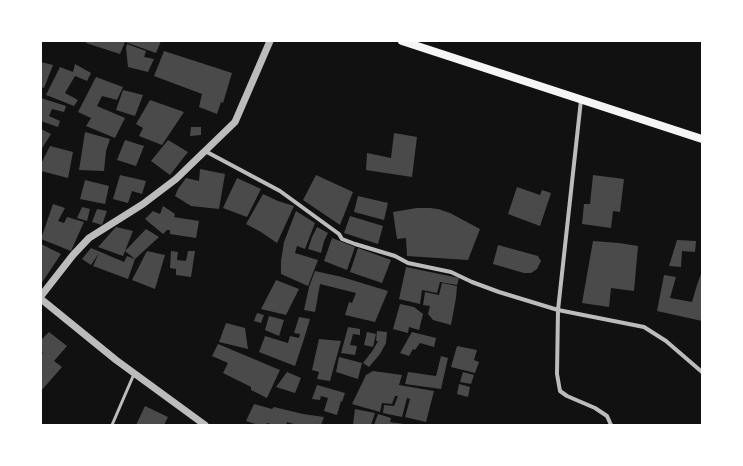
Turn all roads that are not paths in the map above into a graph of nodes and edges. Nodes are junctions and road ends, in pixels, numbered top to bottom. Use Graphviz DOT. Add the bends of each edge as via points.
graph roads {
  1 [pos="270,41"];
  2 [pos="402,41"];
  3 [pos="581,100"];
  4 [pos="702,139"];
  5 [pos="205,151"];
  6 [pos="41,296"];
  7 [pos="41,299"];
  8 [pos="558,310"];
  9 [pos="702,372"];
  10 [pos="134,374"];
  11 [pos="112,425"];
  12 [pos="205,425"];
  13 [pos="612,425"];
  1 -- 5 [label="street" via="235,122"];
  2 -- 3 [label="main road"];
  3 -- 4 [label="main road"];
  3 -- 8 [label="street"];
  5 -- 6 [label="street" via="176,179 89,238"];
  5 -- 8 [label="street" via="280,191 339,234 342,239 395,256 408,263 451,272 499,292"];
  7 -- 10 [label="street"];
  8 -- 9 [label="street" via="644,327 666,341"];
  8 -- 13 [label="street" via="557,374 560,391 595,408 607,416"];
  10 -- 11 [label="lane"];
  10 -- 12 [label="street"];
}
